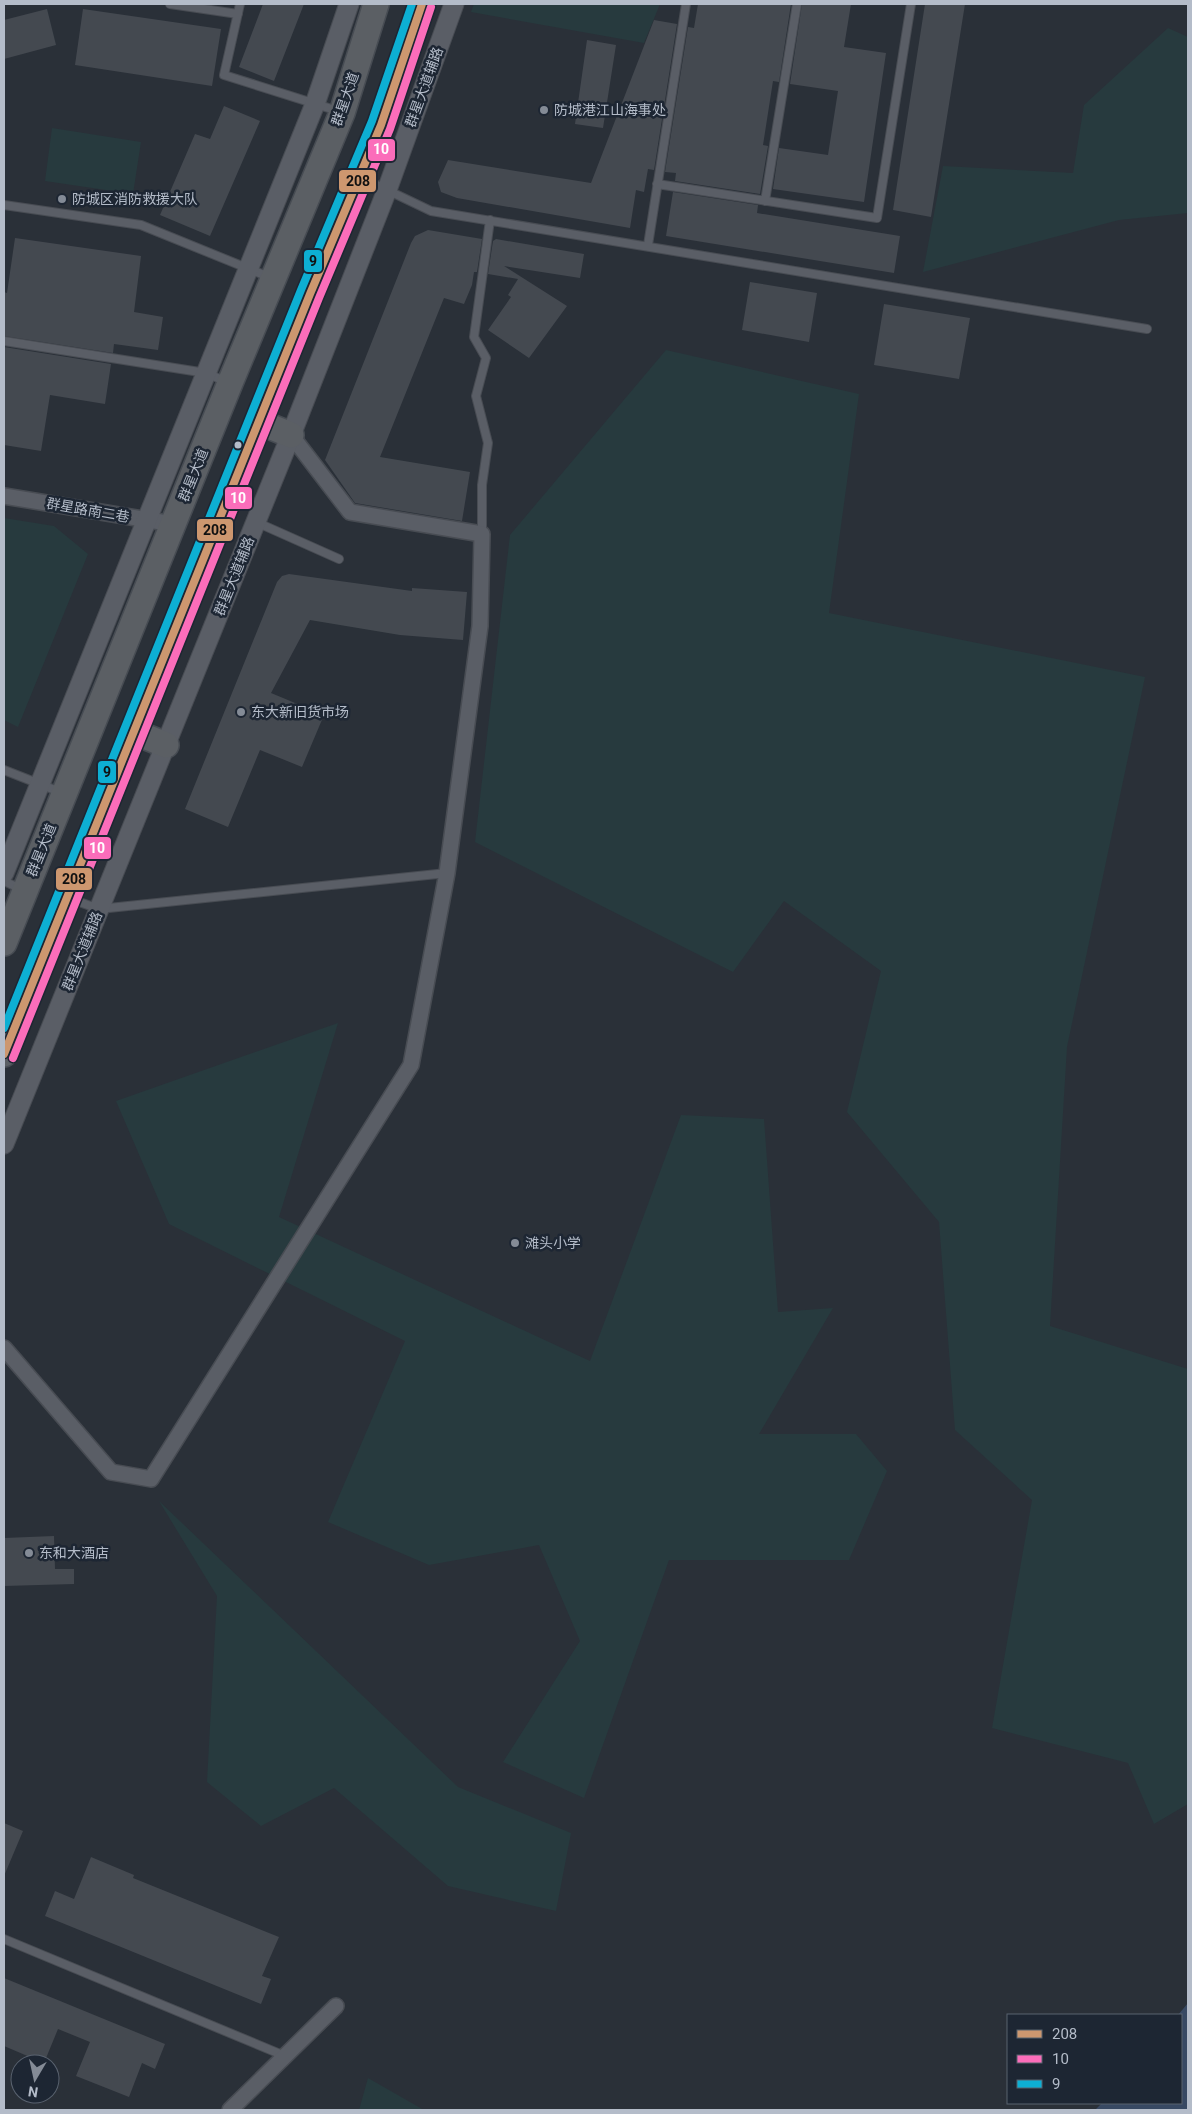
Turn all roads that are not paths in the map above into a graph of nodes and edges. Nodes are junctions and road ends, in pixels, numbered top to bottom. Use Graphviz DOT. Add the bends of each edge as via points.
graph roads {
  1 [pos="170,4"];
  2 [pos="240,4"];
  3 [pos="349,4"];
  4 [pos="376,4"];
  5 [pos="422,4"];
  6 [pos="454,4"];
  7 [pos="686,4"];
  8 [pos="797,4"];
  9 [pos="911,4"];
  10 [pos="238,14"];
  11 [pos="315,104"];
  12 [pos="342,113"];
  13 [pos="360,178"];
  14 [pos="657,184"];
  15 [pos="387,190"];
  16 [pos="765,201"];
  17 [pos="4,205"];
  18 [pos="490,220"];
  19 [pos="648,245"];
  20 [pos="249,267"];
  21 [pos="273,279"];
  22 [pos="310,294"];
  23 [pos="1147,329"];
  24 [pos="4,341"];
  25 [pos="206,373"];
  26 [pos="230,383"];
  27 [pos="259,422"];
  28 [pos="291,435"];
  29 [pos="4,496"];
  30 [pos="147,520"];
  31 [pos="256,522"];
  32 [pos="173,524"];
  33 [pos="482,534"];
  34 [pos="339,559"];
  35 [pos="134,732"];
  36 [pos="166,745"];
  37 [pos="4,770"];
  38 [pos="40,784"];
  39 [pos="64,794"];
  40 [pos="4,873"];
  41 [pos="447,873"];
  42 [pos="14,886"];
  43 [pos="67,897"];
  44 [pos="99,909"];
  45 [pos="4,944"];
  46 [pos="4,1054"];
  47 [pos="4,1144"];
  48 [pos="4,1348"];
  49 [pos="4,1939"];
  50 [pos="336,2006"];
  51 [pos="285,2056"];
  52 [pos="230,2110"];
  1 -- 10 [label="lane"];
  2 -- 10 [label="lane"];
  3 -- 11 [label="street"];
  4 -- 12 [label="highway, 群星大道"];
  5 -- 13 [label="highway" via="382,125"];
  6 -- 15 [label="street, 群星大道辅路"];
  7 -- 14 [label="lane"];
  8 -- 16 [label="lane"];
  9 -- 16 [label="lane" via="877,218"];
  10 -- 11 [label="lane" via="224,75"];
  11 -- 12 [label="lane"];
  11 -- 20 [label="street"];
  12 -- 21 [label="highway, 群星大道"];
  13 -- 15 [label="lane"];
  13 -- 22 [label="highway"];
  14 -- 16 [label="lane"];
  14 -- 19 [label="lane"];
  15 -- 18 [label="lane" via="431,211"];
  15 -- 28 [label="street, 群星大道辅路"];
  17 -- 20 [label="lane" via="141,225"];
  18 -- 19 [label="lane"];
  18 -- 33 [label="lane" via="474,338 486,358 476,396 488,442 482,485"];
  19 -- 23 [label="lane"];
  20 -- 21 [label="lane"];
  20 -- 25 [label="street"];
  21 -- 22 [label="highway"];
  21 -- 26 [label="highway, 群星大道"];
  22 -- 27 [label="highway"];
  24 -- 25 [label="lane"];
  25 -- 26 [label="lane"];
  25 -- 30 [label="street"];
  26 -- 32 [label="highway, 群星大道"];
  27 -- 28 [label="highway"];
  27 -- 35 [label="highway"];
  28 -- 31 [label="street, 群星大道辅路"];
  28 -- 33 [label="street" via="350,512"];
  29 -- 30 [label="street, 群星路南二巷"];
  30 -- 32 [label="street, 群星路南二巷"];
  30 -- 38 [label="street"];
  31 -- 34 [label="lane"];
  31 -- 36 [label="street, 群星大道辅路"];
  32 -- 39 [label="highway, 群星大道"];
  33 -- 41 [label="street" via="480,626"];
  35 -- 36 [label="highway"];
  35 -- 43 [label="highway"];
  36 -- 44 [label="street, 群星大道辅路"];
  37 -- 38 [label="lane"];
  38 -- 39 [label="lane"];
  38 -- 40 [label="street"];
  39 -- 42 [label="highway, 群星大道"];
  41 -- 44 [label="lane"];
  41 -- 48 [label="street" via="411,1065 150,1479 111,1472"];
  42 -- 45 [label="highway, 群星大道"];
  43 -- 44 [label="lane"];
  43 -- 46 [label="highway"];
  44 -- 47 [label="street, 群星大道辅路"];
  49 -- 51 [label="lane"];
  50 -- 51 [label="street"];
  51 -- 52 [label="street"];
}
